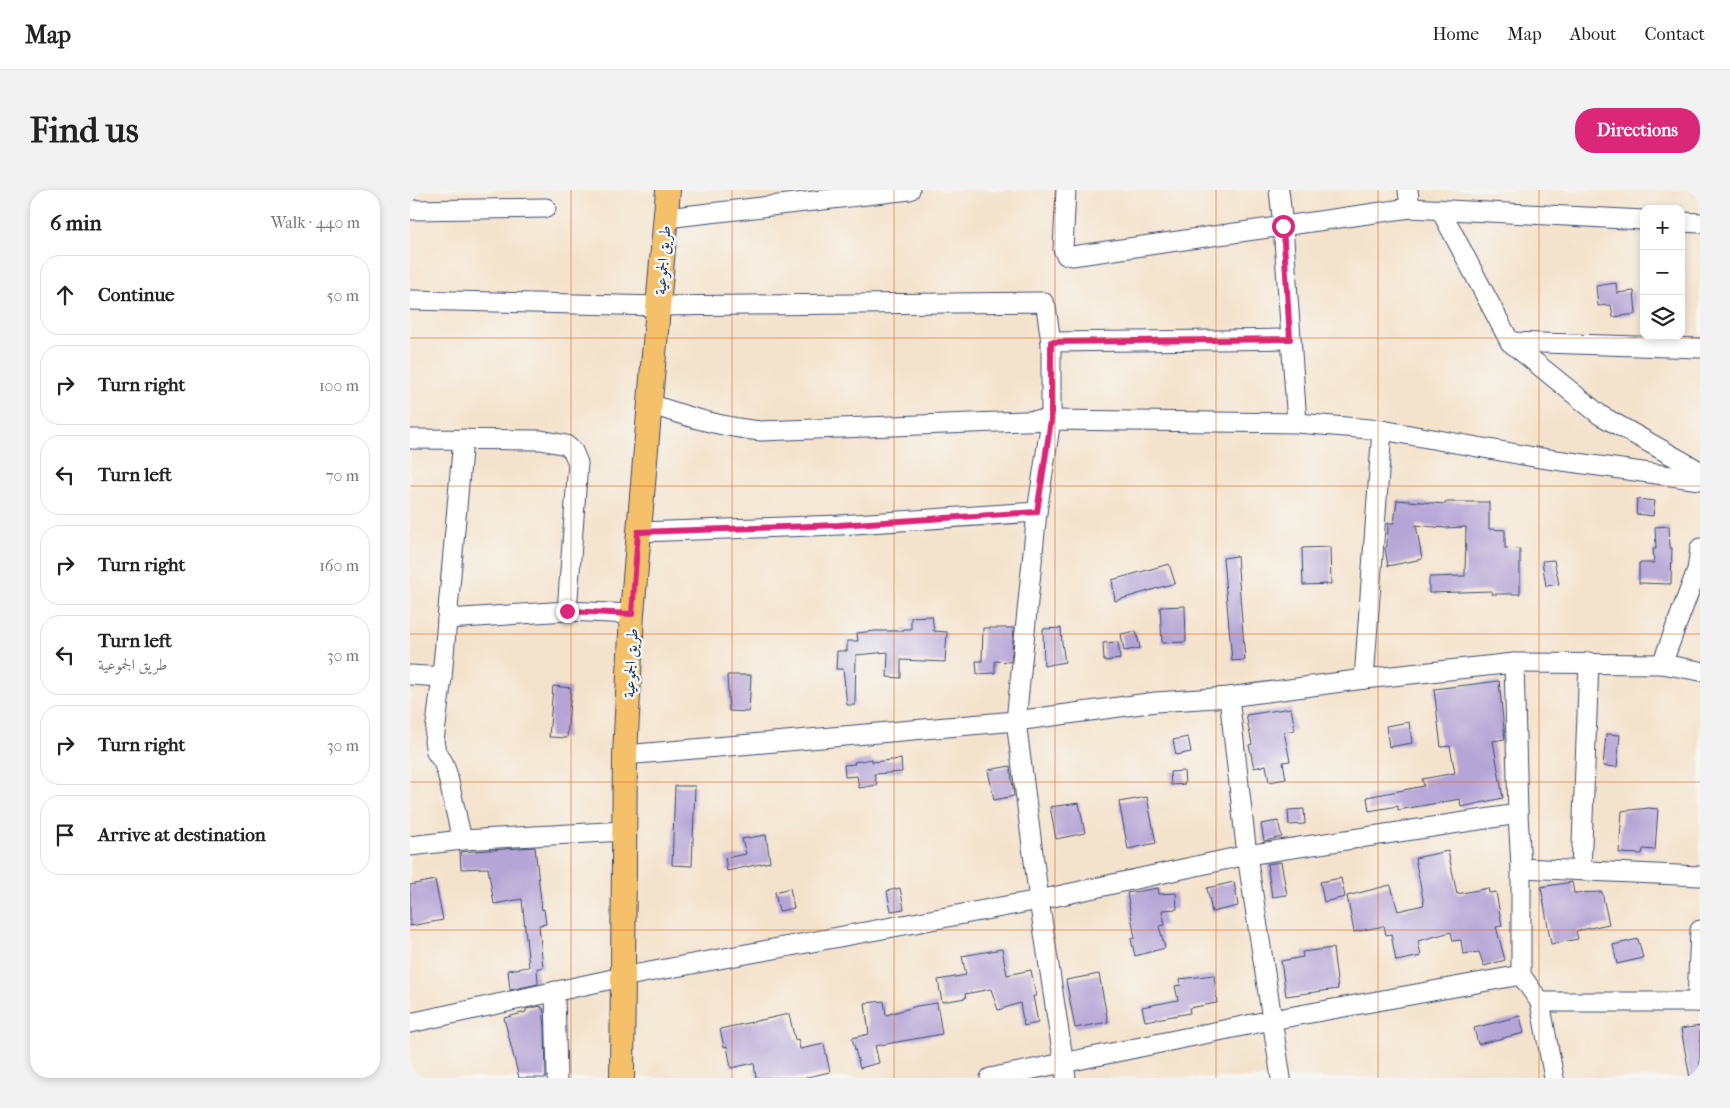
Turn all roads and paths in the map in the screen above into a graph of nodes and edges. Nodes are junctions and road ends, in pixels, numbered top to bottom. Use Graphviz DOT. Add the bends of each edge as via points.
graph roads {
  1 [pos="668,190"];
  2 [pos="1066,190"];
  3 [pos="1279,190"];
  4 [pos="900,191"];
  5 [pos="1409,199"];
  6 [pos="546,208"];
  7 [pos="1440,209"];
  8 [pos="410,210"];
  9 [pos="666,218"];
  10 [pos="1640,220"];
  11 [pos="1685,222"];
  12 [pos="1700,223"];
  13 [pos="1283,226"];
  14 [pos="410,300"];
  15 [pos="659,306"];
  16 [pos="1290,339"];
  17 [pos="1051,342"];
  18 [pos="1510,342"];
  19 [pos="1700,348"];
  20 [pos="650,404"];
  21 [pos="1051,420"];
  22 [pos="1298,423"];
  23 [pos="1382,430"];
  24 [pos="410,439"];
  25 [pos="463,439"];
  26 [pos="1700,474"];
  27 [pos="1700,480"];
  28 [pos="1037,512"];
  29 [pos="638,532"];
  30 [pos="1700,548"];
  31 [pos="1699,570"];
  32 [pos="567,611"];
  33 [pos="632,614"];
  34 [pos="447,619"];
  35 [pos="1589,662"];
  36 [pos="1514,663"];
  37 [pos="1662,664"];
  38 [pos="1700,671"];
  39 [pos="410,675"];
  40 [pos="442,677"];
  41 [pos="1364,679"];
  42 [pos="1229,696"];
  43 [pos="1016,721"];
  44 [pos="625,755"];
  45 [pos="1518,814"];
  46 [pos="625,831"];
  47 [pos="462,840"];
  48 [pos="410,846"];
  49 [pos="1247,855"];
  50 [pos="1521,868"];
  51 [pos="1581,870"];
  52 [pos="1700,876"];
  53 [pos="1039,900"];
  54 [pos="1700,930"];
  55 [pos="1521,975"];
  56 [pos="622,977"];
  57 [pos="554,991"];
  58 [pos="1540,1002"];
  59 [pos="1698,1002"];
  60 [pos="1272,1020"];
  61 [pos="410,1023"];
  62 [pos="1064,1070"];
  63 [pos="557,1078"];
  64 [pos="622,1078"];
  65 [pos="990,1078"];
  66 [pos="1281,1078"];
  67 [pos="1554,1078"];
  1 -- 9 [label="main road, طريق الجموعية"];
  2 -- 13 [label="street" via="1063,249 1066,255 1072,256"];
  3 -- 13 [label="street"];
  4 -- 9 [label="street"];
  5 -- 7 [label="street"];
  5 -- 13 [label="street"];
  6 -- 8 [label="street"];
  7 -- 10 [label="street"];
  7 -- 18 [label="street"];
  9 -- 15 [label="main road, طريق الجموعية"];
  11 -- 12 [label="street"];
  13 -- 16 [label="street"];
  14 -- 15 [label="street"];
  15 -- 17 [label="street" via="1043,302"];
  15 -- 20 [label="main road, طريق الجموعية"];
  16 -- 17 [label="street"];
  16 -- 22 [label="street"];
  17 -- 21 [label="street"];
  18 -- 19 [label="street"];
  18 -- 26 [label="street" via="1600,414"];
  20 -- 21 [label="street" via="693,419 761,431"];
  20 -- 29 [label="main road, طريق الجموعية"];
  21 -- 22 [label="street"];
  21 -- 28 [label="street"];
  22 -- 23 [label="street"];
  23 -- 27 [label="street" via="1534,457"];
  23 -- 41 [label="street"];
  24 -- 25 [label="street"];
  25 -- 32 [label="street" via="541,440 566,445 573,451 578,463"];
  25 -- 34 [label="street"];
  28 -- 29 [label="street" via="839,525"];
  28 -- 43 [label="street"];
  29 -- 33 [label="main road, طريق الجموعية"];
  30 -- 31 [label="street"];
  31 -- 37 [label="street"];
  32 -- 33 [label="street"];
  32 -- 34 [label="street"];
  33 -- 44 [label="main road, طريق الجموعية"];
  34 -- 40 [label="street"];
  35 -- 36 [label="street"];
  35 -- 37 [label="street"];
  35 -- 51 [label="street"];
  36 -- 41 [label="street"];
  36 -- 45 [label="street"];
  37 -- 38 [label="street"];
  39 -- 40 [label="street"];
  40 -- 47 [label="street" via="434,741 436,752 444,762"];
  41 -- 42 [label="street"];
  42 -- 43 [label="street" via="1156,702"];
  42 -- 49 [label="street"];
  43 -- 44 [label="street"];
  43 -- 53 [label="street"];
  44 -- 46 [label="main road, طريق الجموعية"];
  45 -- 49 [label="street"];
  45 -- 50 [label="street"];
  46 -- 47 [label="street"];
  46 -- 56 [label="main road, طريق الجموعية"];
  47 -- 48 [label="street"];
  49 -- 53 [label="street"];
  49 -- 60 [label="street"];
  50 -- 51 [label="street"];
  50 -- 55 [label="street"];
  51 -- 52 [label="street"];
  53 -- 56 [label="street"];
  53 -- 62 [label="street"];
  54 -- 59 [label="street"];
  55 -- 58 [label="street"];
  55 -- 60 [label="street"];
  56 -- 57 [label="street"];
  56 -- 64 [label="main road, طريق الجموعية"];
  57 -- 61 [label="street"];
  57 -- 63 [label="street"];
  58 -- 59 [label="street"];
  58 -- 67 [label="street"];
  60 -- 62 [label="street"];
  60 -- 66 [label="street"];
  62 -- 65 [label="street"];
}
